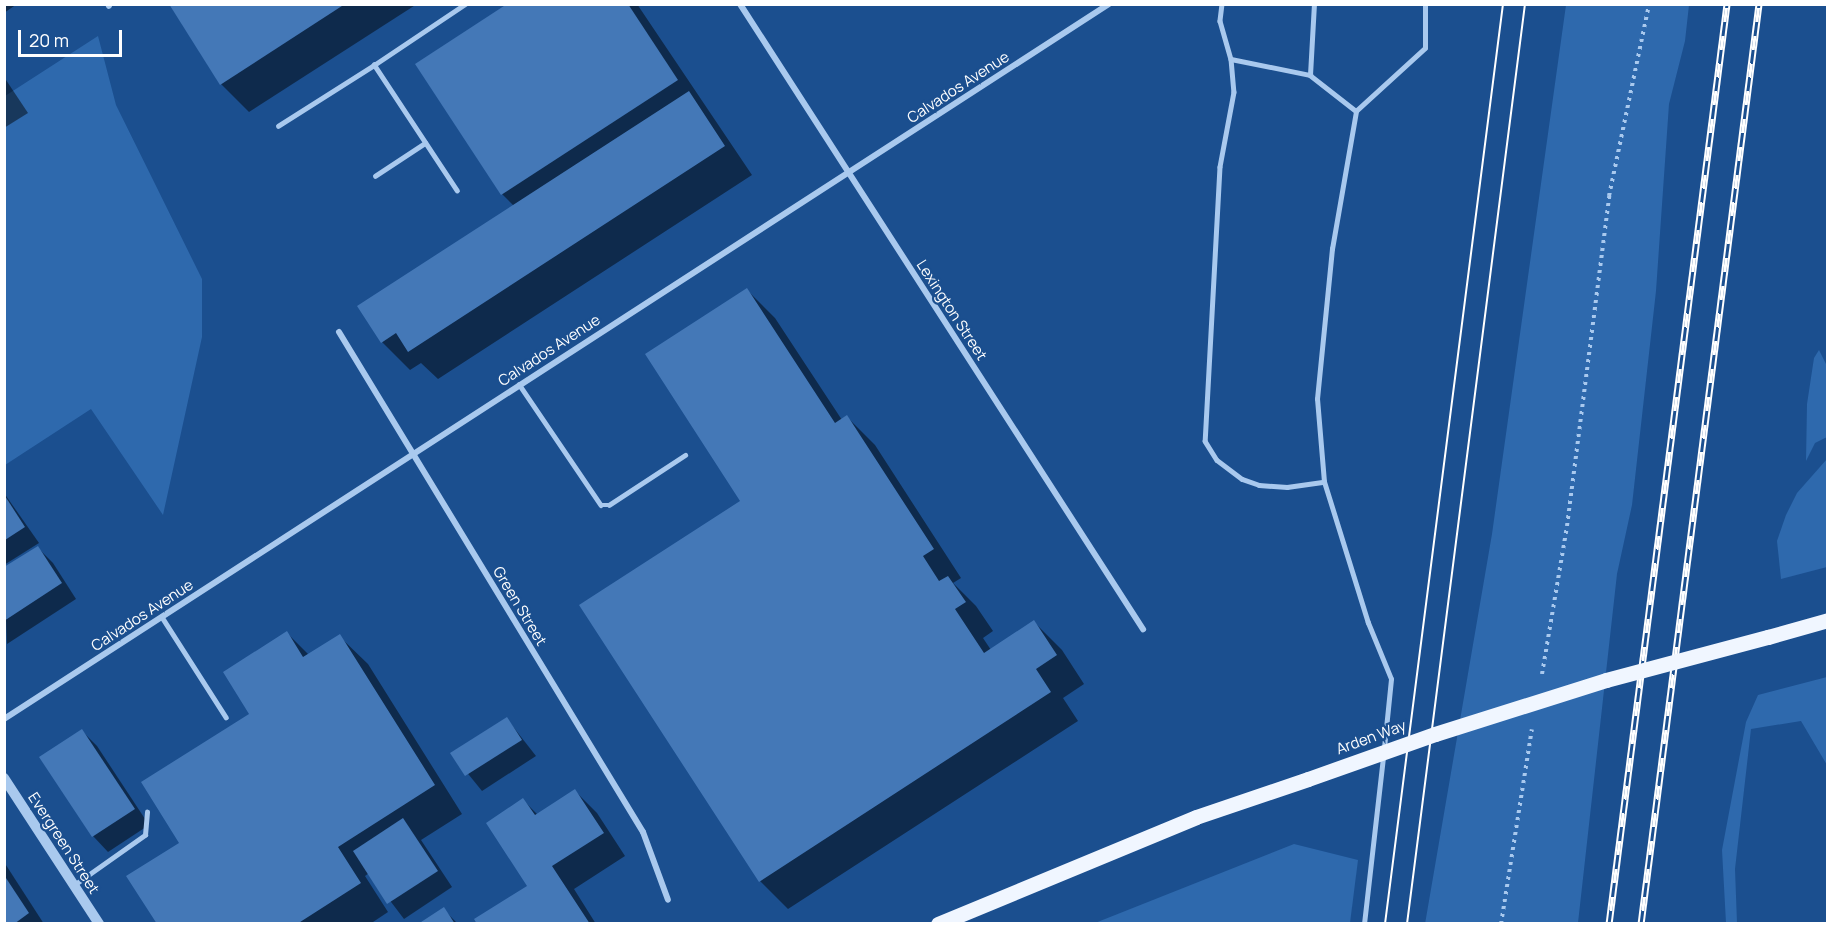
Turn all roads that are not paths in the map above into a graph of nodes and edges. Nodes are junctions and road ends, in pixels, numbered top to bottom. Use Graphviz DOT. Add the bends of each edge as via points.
graph roads {
  1 [pos="465,4"];
  2 [pos="740,4"];
  3 [pos="1108,4"];
  4 [pos="1222,4"];
  5 [pos="1314,4"];
  6 [pos="1425,4"];
  7 [pos="1231,59"];
  8 [pos="374,65"];
  9 [pos="1310,75"];
  10 [pos="1356,111"];
  11 [pos="278,126"];
  12 [pos="425,143"];
  13 [pos="848,172"];
  14 [pos="375,176"];
  15 [pos="457,191"];
  16 [pos="339,332"];
  17 [pos="519,384"];
  18 [pos="413,453"];
  19 [pos="685,455"];
  20 [pos="1324,482"];
  21 [pos="162,617"];
  22 [pos="1827,620"];
  23 [pos="1143,629"];
  24 [pos="226,717"];
  25 [pos="4,719"];
  26 [pos="4,778"];
  27 [pos="147,812"];
  28 [pos="74,885"];
  29 [pos="668,900"];
  30 [pos="99,924"];
  31 [pos="938,924"];
  32 [pos="1364,924"];
  1 -- 8 [label="lane"];
  2 -- 13 [label="street, Lexington Street"];
  3 -- 13 [label="street, Calvados Avenue"];
  4 -- 7 [label="lane" via="1220,21"];
  5 -- 9 [label="lane"];
  6 -- 10 [label="lane" via="1425,48"];
  7 -- 9 [label="lane"];
  7 -- 20 [label="lane" via="1234,92 1220,167 1205,441 1217,460 1242,479 1259,485 1287,487"];
  8 -- 11 [label="lane"];
  8 -- 12 [label="lane"];
  9 -- 10 [label="lane"];
  10 -- 20 [label="lane" via="1332,249 1317,399"];
  12 -- 14 [label="lane"];
  12 -- 15 [label="lane"];
  13 -- 17 [label="street, Calvados Avenue"];
  13 -- 23 [label="street, Lexington Street"];
  16 -- 18 [label="street, Green Street"];
  17 -- 18 [label="street, Calvados Avenue"];
  17 -- 19 [label="lane" via="601,505 609,505"];
  18 -- 21 [label="street, Calvados Avenue"];
  18 -- 29 [label="street, Green Street" via="643,832"];
  20 -- 32 [label="lane" via="1368,623 1391,679"];
  21 -- 24 [label="lane"];
  21 -- 25 [label="street, Calvados Avenue"];
  22 -- 31 [label="main road, Arden Way, bridge" via="1595,684 1308,779 1196,818"];
  26 -- 28 [label="street, Evergreen Street"];
  27 -- 28 [label="lane" via="145,836"];
  28 -- 30 [label="street, Evergreen Street"];
}
